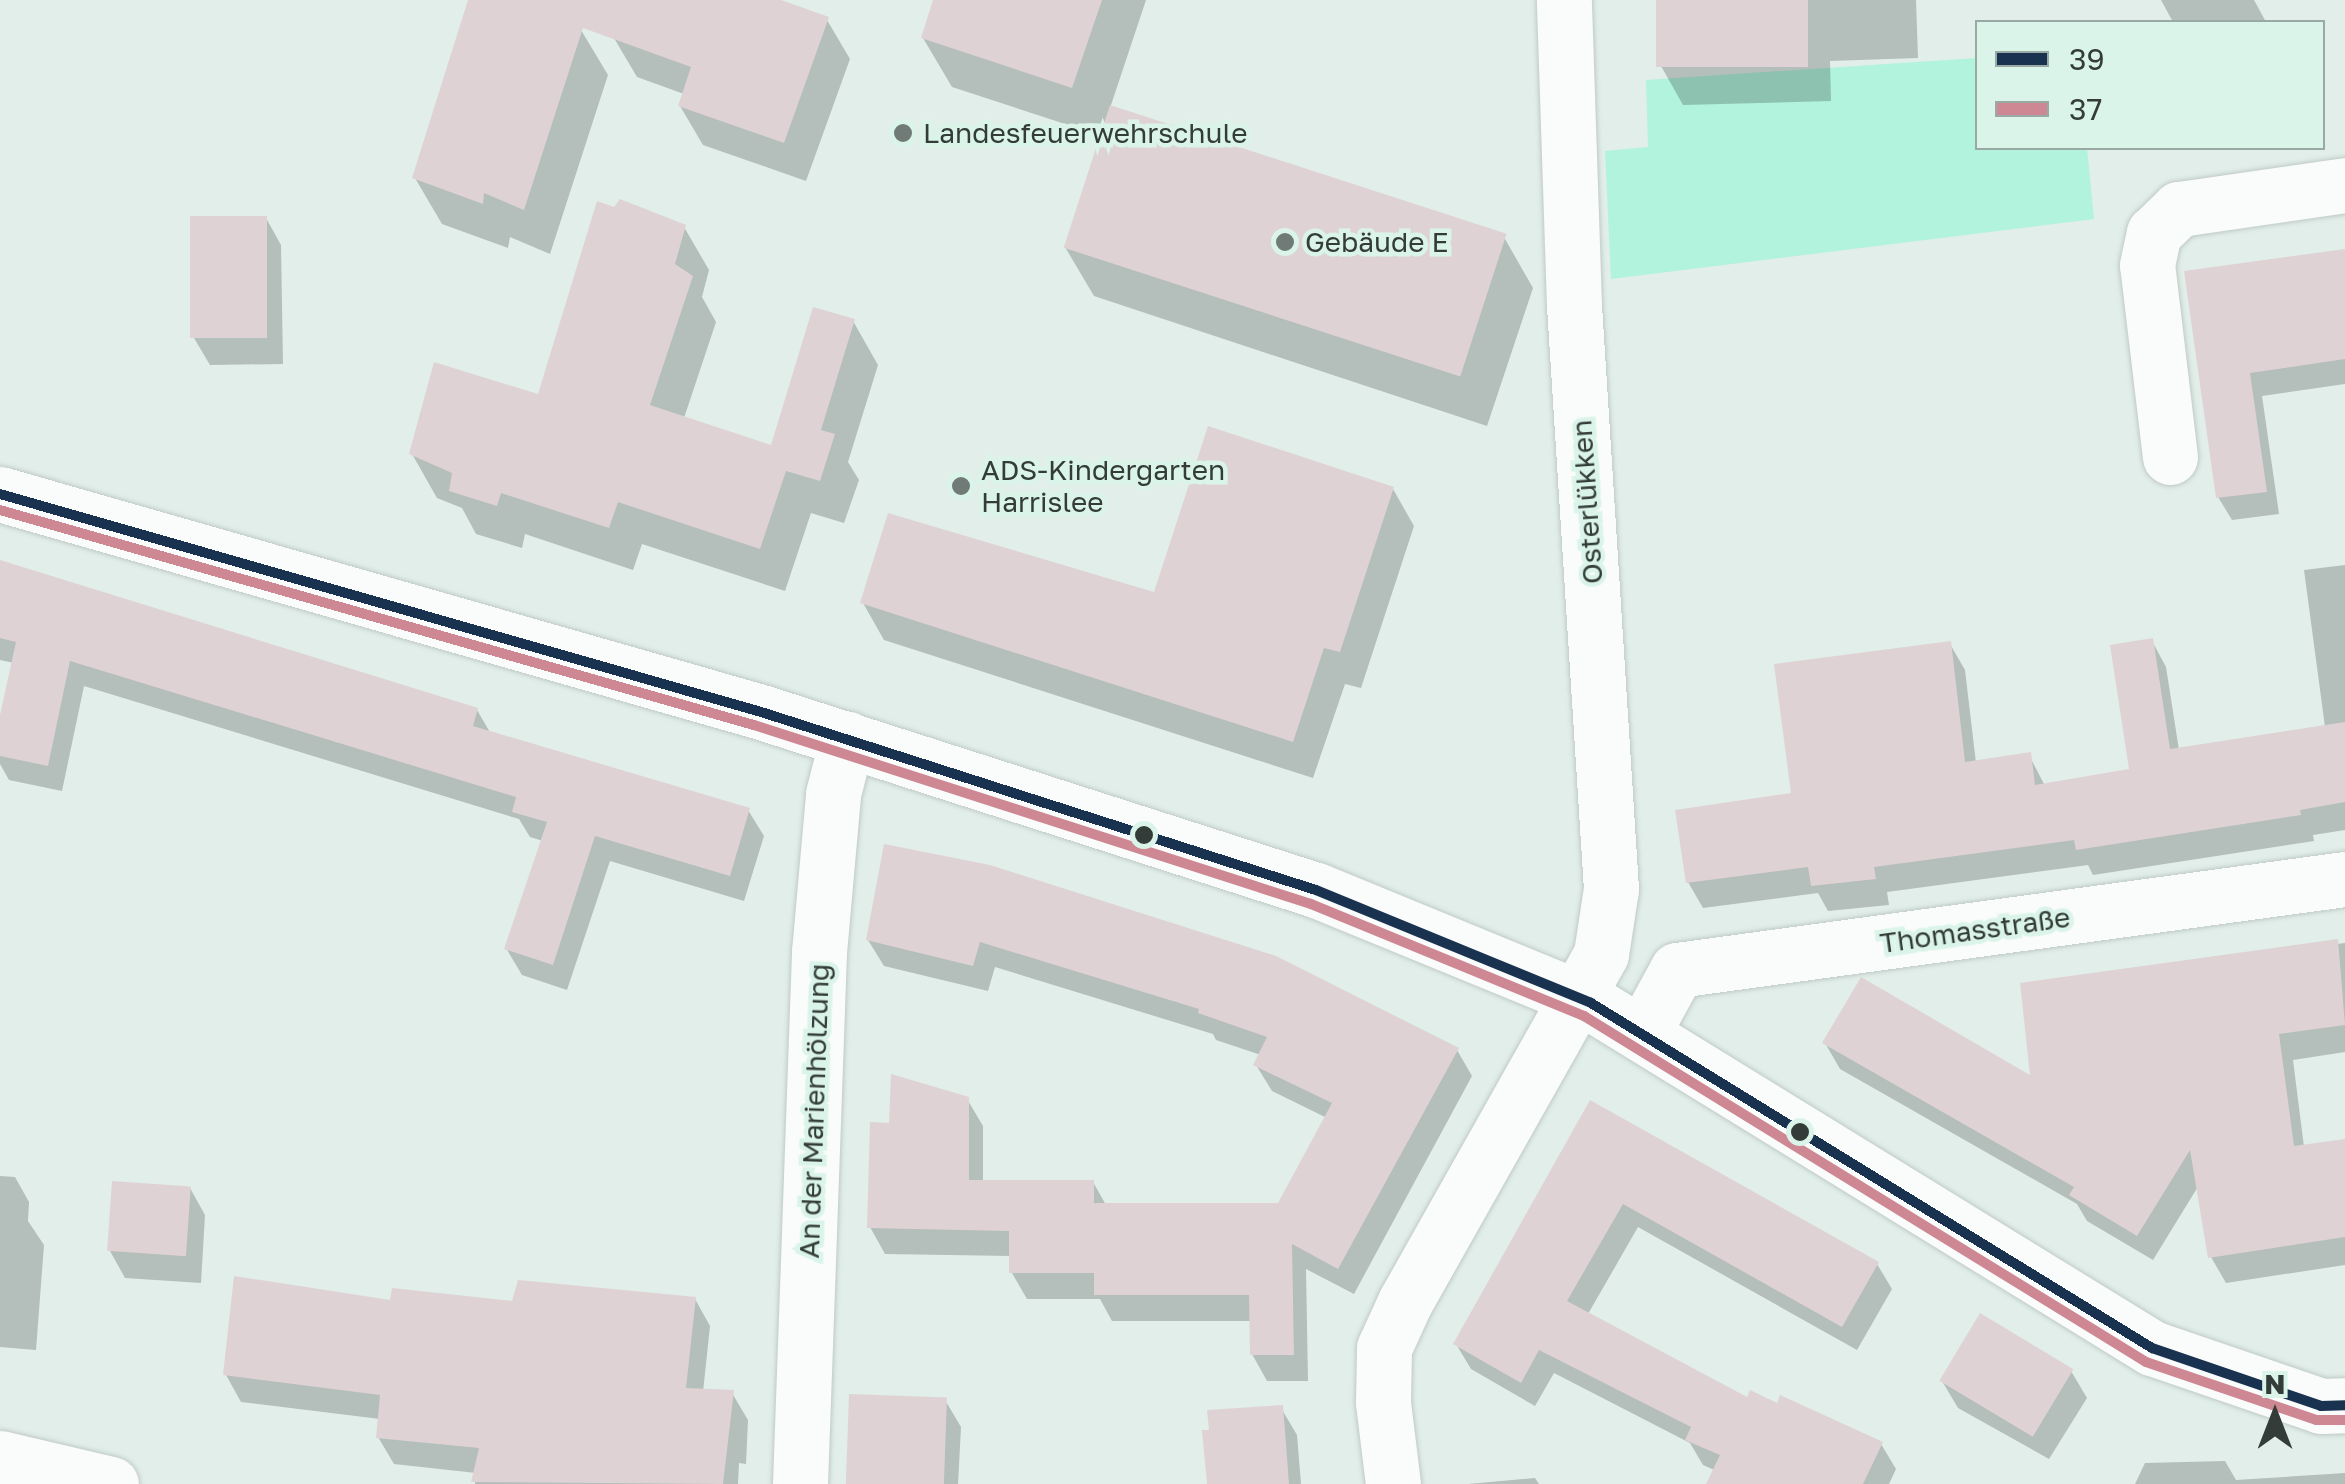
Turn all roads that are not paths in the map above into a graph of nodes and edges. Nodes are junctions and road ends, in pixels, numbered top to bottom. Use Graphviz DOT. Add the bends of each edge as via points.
graph roads {
  1 [pos="1564,0"];
  2 [pos="2345,185"];
  3 [pos="2170,457"];
  4 [pos="0,494"];
  5 [pos="847,739"];
  6 [pos="2345,879"];
  7 [pos="1578,997"];
  8 [pos="1642,1034"];
  9 [pos="2345,1405"];
  10 [pos="0,1458"];
  11 [pos="111,1484"];
  12 [pos="800,1484"];
  13 [pos="1393,1484"];
  1 -- 7 [label="street, Osterlükken" via="1574,306 1611,888 1600,954"];
  2 -- 3 [label="street" via="2179,209 2154,233 2147,265"];
  4 -- 5 [label="street"];
  5 -- 7 [label="street" via="1316,890"];
  5 -- 12 [label="street, An der Marienhölzung" via="833,794 820,952"];
  6 -- 8 [label="street, Thomasstraße" via="1677,970"];
  7 -- 8 [label="street"];
  7 -- 13 [label="street, Osterlükken" via="1384,1348"];
  8 -- 9 [label="street" via="2152,1348 2320,1406"];
  10 -- 11 [label="street"];
}
